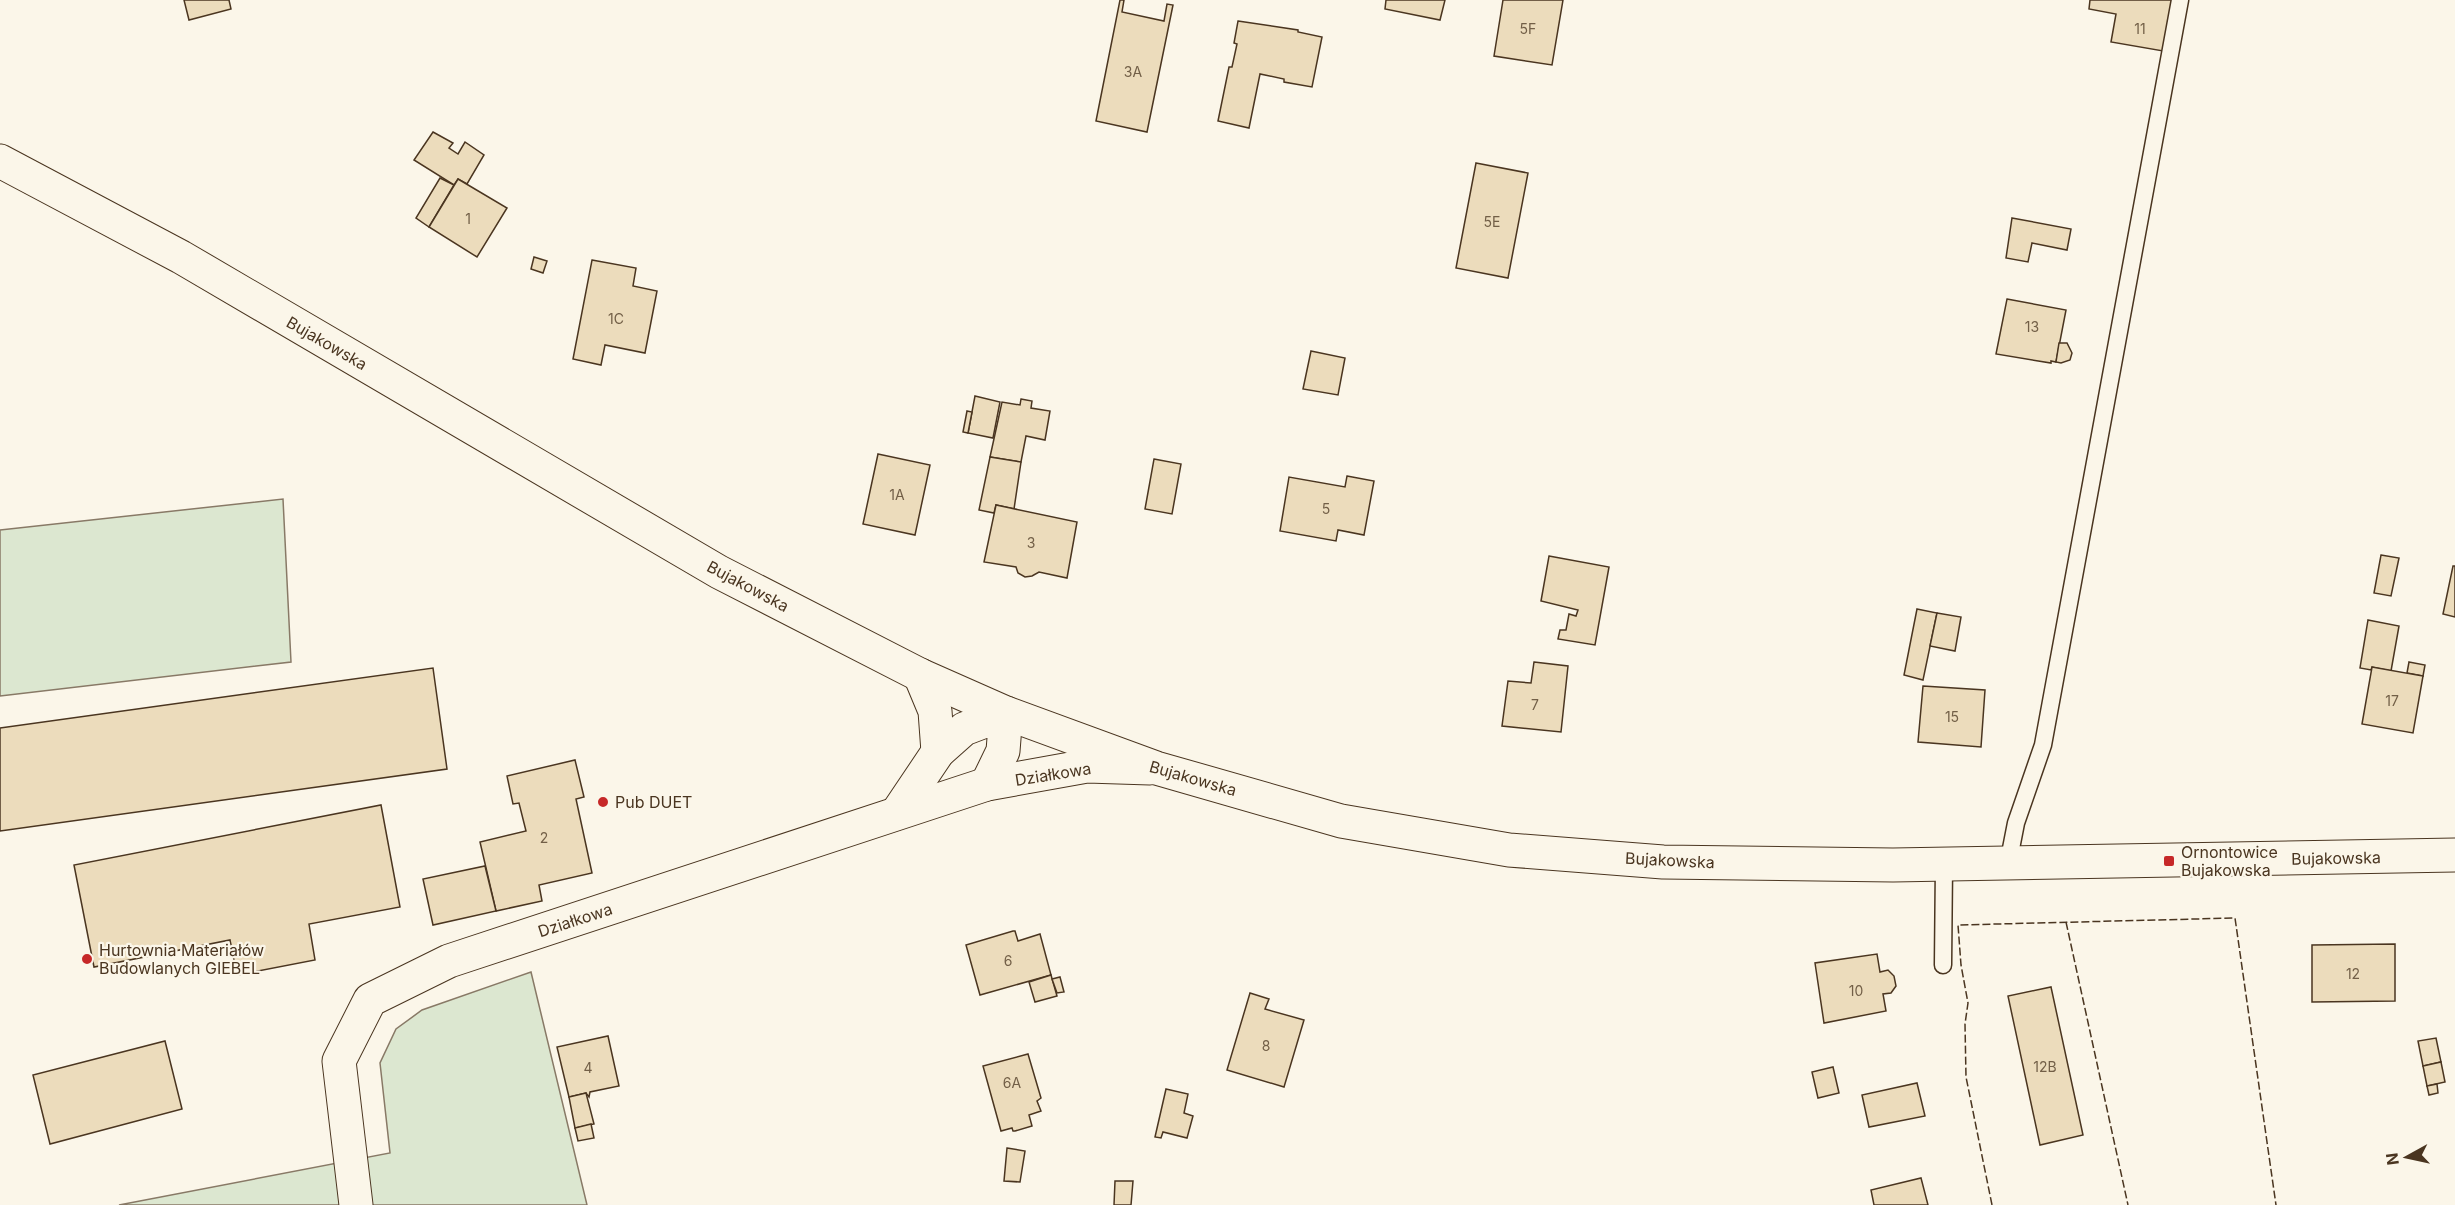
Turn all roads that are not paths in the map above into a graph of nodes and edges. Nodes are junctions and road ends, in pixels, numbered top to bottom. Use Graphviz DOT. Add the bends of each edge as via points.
graph roads {
  1 [pos="2180,0"];
  2 [pos="0,161"];
  3 [pos="920,675"];
  4 [pos="1006,713"];
  5 [pos="938,752"];
  6 [pos="1156,768"];
  7 [pos="987,784"];
  8 [pos="897,813"];
  9 [pos="2455,855"];
  10 [pos="1944,864"];
  11 [pos="2008,864"];
  12 [pos="1943,965"];
  13 [pos="356,1205"];
  1 -- 11 [label="lane" via="2043,745 2016,823"];
  2 -- 3 [label="main road, Bujakowska" via="181,257 719,572"];
  3 -- 4 [label="main road, Bujakowska"];
  3 -- 5 [label="main road" via="935,711"];
  4 -- 5 [label="main road" via="964,729"];
  4 -- 6 [label="main road, Bujakowska"];
  4 -- 7 [label="main road, Działkowa" via="1003,751"];
  5 -- 8 [label="main road"];
  6 -- 7 [label="main road, Działkowa" via="1087,766"];
  6 -- 10 [label="main road, Bujakowska" via="1341,820 1509,850 1664,862"];
  7 -- 8 [label="main road, Działkowa"];
  8 -- 13 [label="main road, Działkowa" via="449,961 370,1000 339,1061"];
  9 -- 11 [label="main road, Bujakowska"];
  10 -- 11 [label="main road, Bujakowska"];
  10 -- 12 [label="lane"];
}
